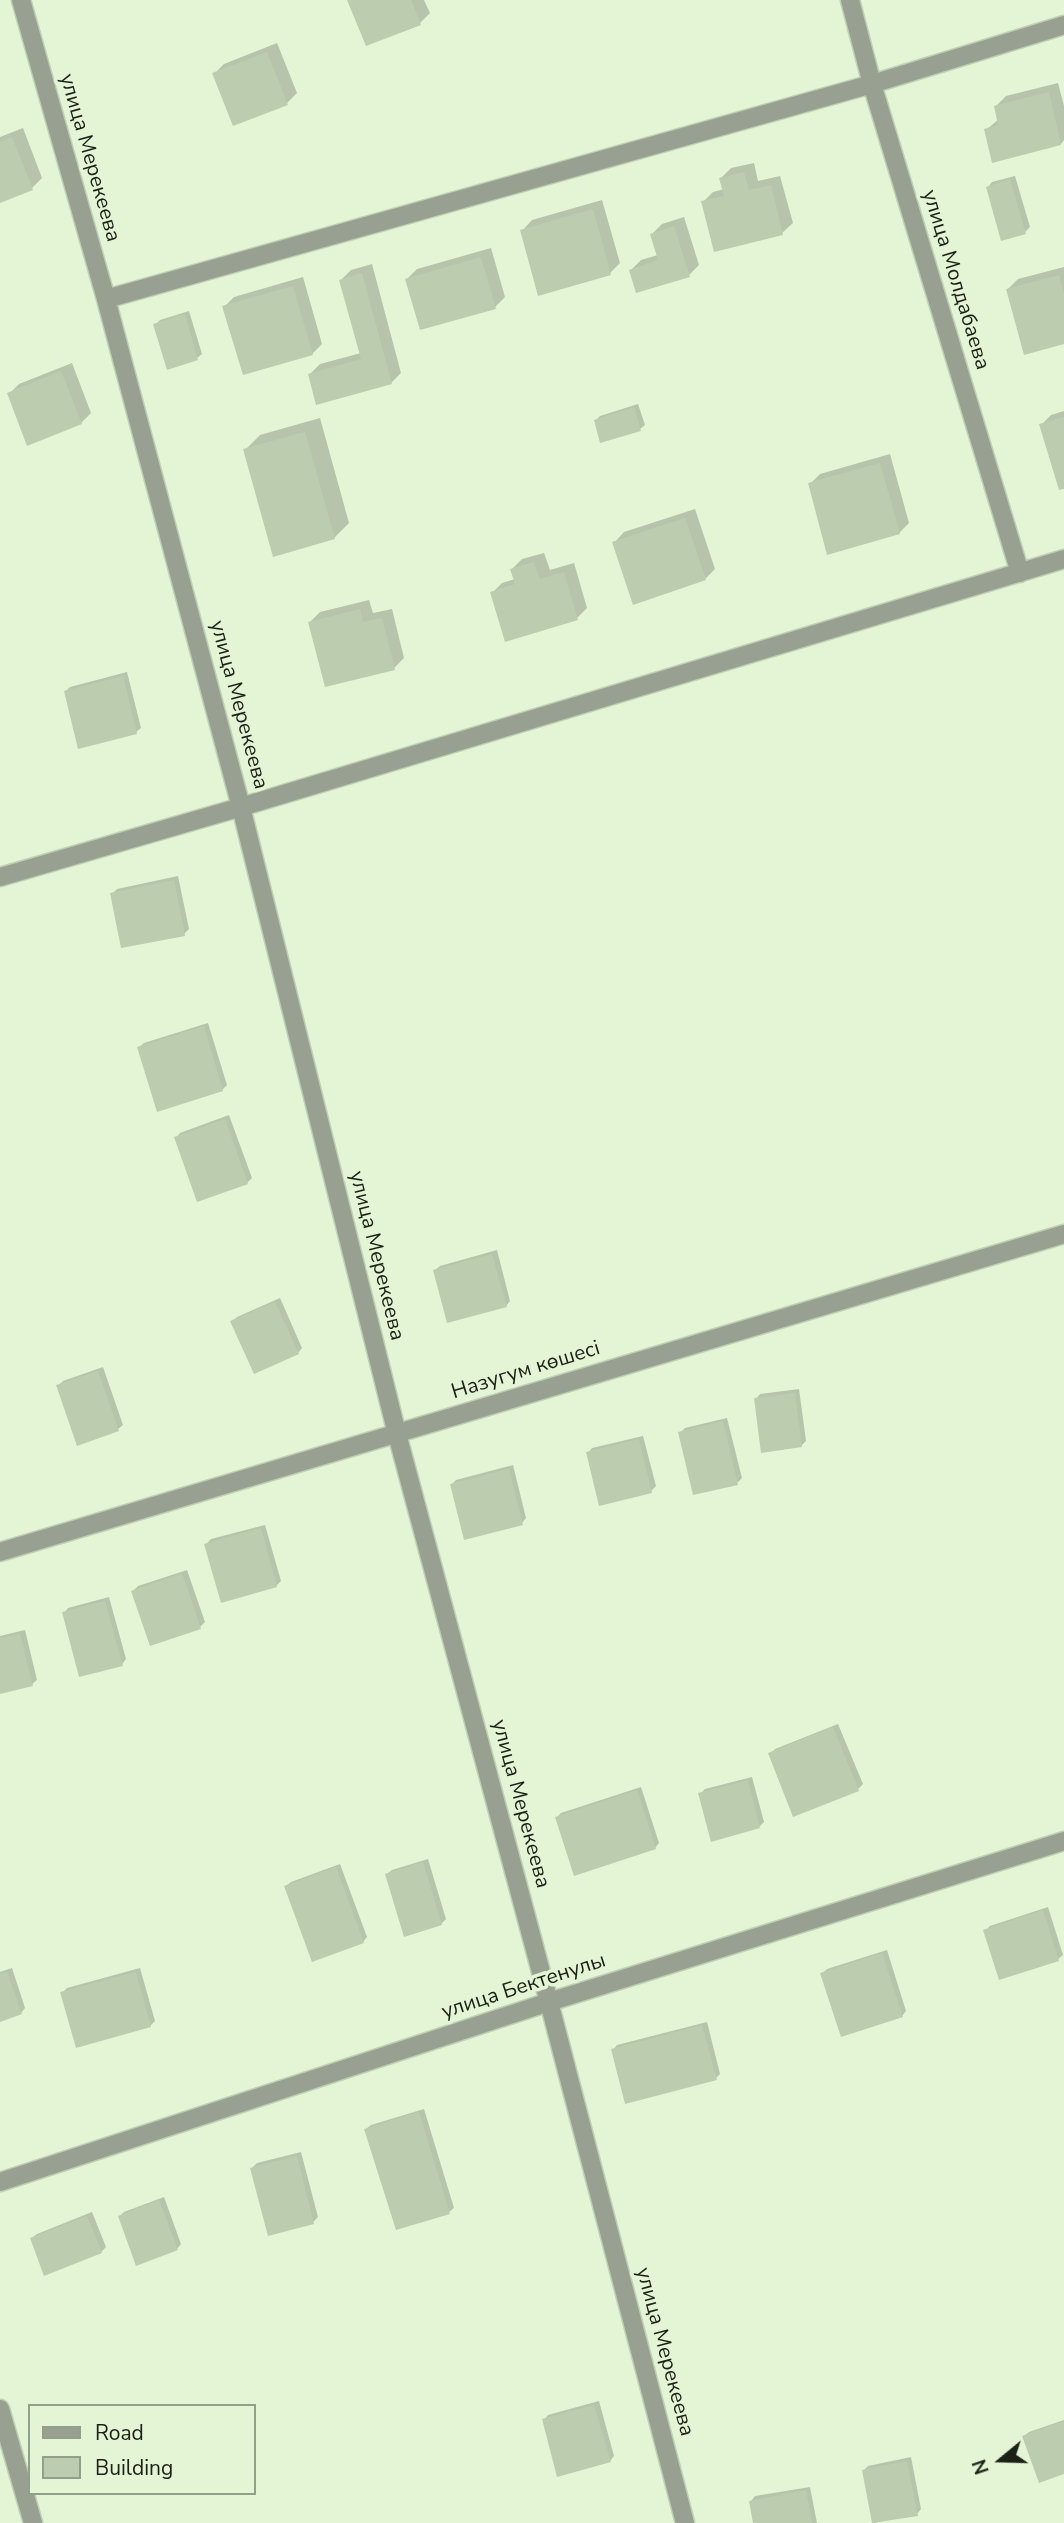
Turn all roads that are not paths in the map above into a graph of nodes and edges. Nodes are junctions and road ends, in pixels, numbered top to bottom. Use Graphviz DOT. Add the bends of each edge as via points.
graph roads {
  1 [pos="21,0"];
  2 [pos="850,0"];
  3 [pos="1064,25"];
  4 [pos="872,84"];
  5 [pos="106,299"];
  6 [pos="1064,559"];
  7 [pos="1020,573"];
  8 [pos="241,807"];
  9 [pos="0,877"];
  10 [pos="1064,1234"];
  11 [pos="397,1434"];
  12 [pos="0,1552"];
  13 [pos="1064,1841"];
  14 [pos="550,2002"];
  15 [pos="0,2182"];
  16 [pos="0,2409"];
  17 [pos="33,2523"];
  18 [pos="685,2523"];
  1 -- 5 [label="street, улица Мерекеева"];
  2 -- 4 [label="street, улица Молдабаева"];
  3 -- 4 [label="street"];
  4 -- 5 [label="street"];
  4 -- 7 [label="street, улица Молдабаева"];
  5 -- 8 [label="street, улица Мерекеева"];
  6 -- 7 [label="street"];
  7 -- 8 [label="street"];
  8 -- 9 [label="street"];
  8 -- 11 [label="street, улица Мерекеева"];
  10 -- 11 [label="street, Назугум көшесі"];
  11 -- 12 [label="street, Назугум көшесі"];
  11 -- 14 [label="street, улица Мерекеева"];
  13 -- 14 [label="street, улица Бектенулы"];
  14 -- 15 [label="street, улица Бектенулы"];
  14 -- 18 [label="street, улица Мерекеева"];
  16 -- 17 [label="street"];
}
